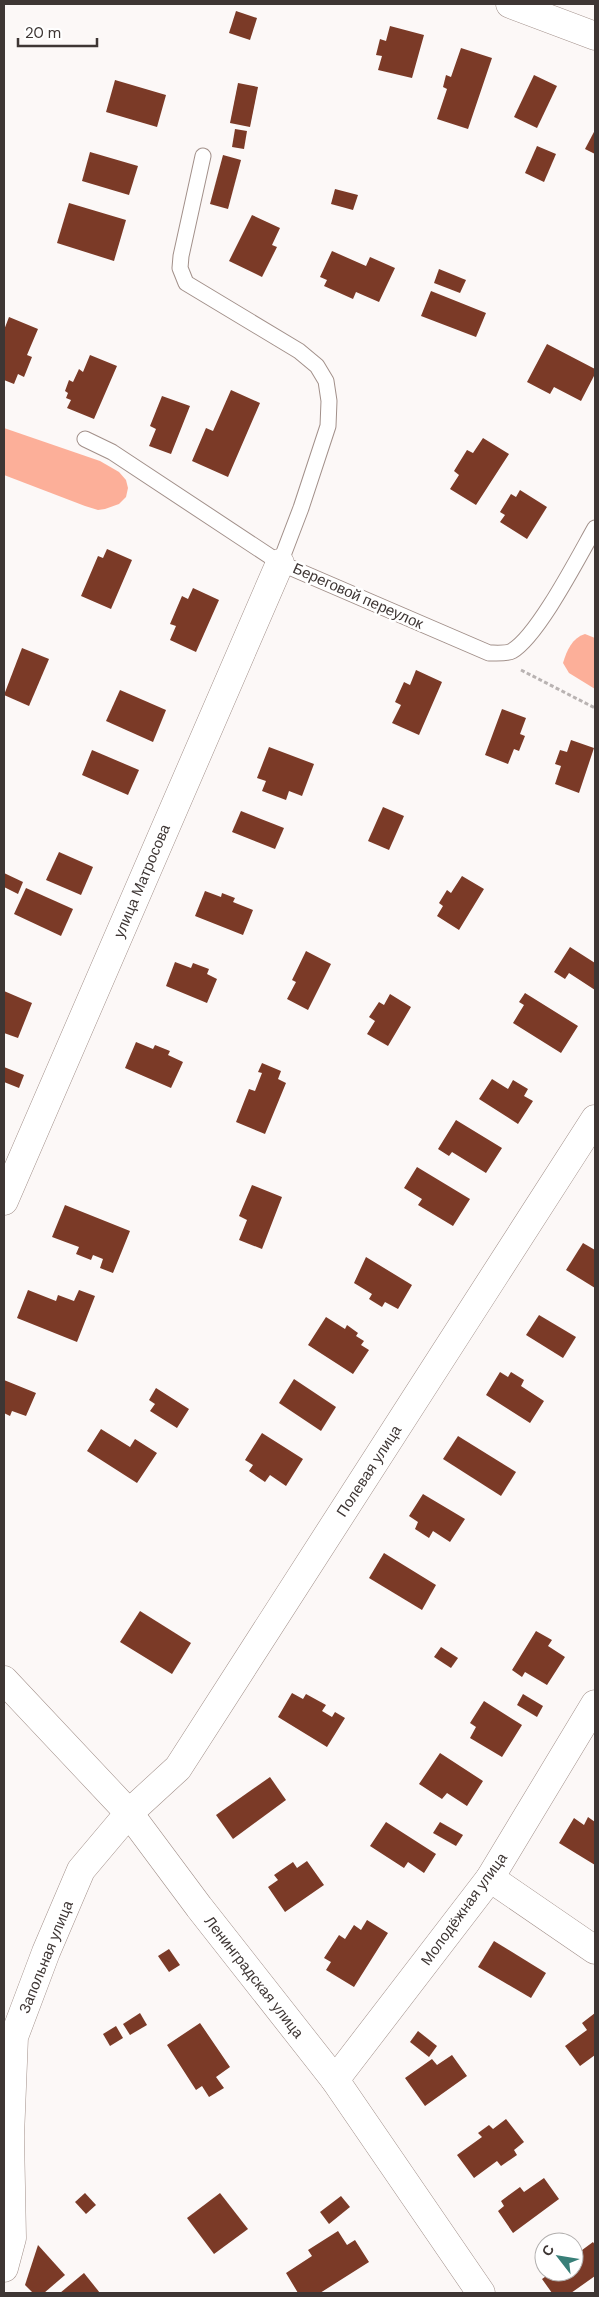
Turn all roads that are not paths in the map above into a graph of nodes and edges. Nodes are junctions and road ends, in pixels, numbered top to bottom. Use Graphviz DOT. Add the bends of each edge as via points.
graph roads {
  1 [pos="510,4"];
  2 [pos="595,36"];
  3 [pos="203,156"];
  4 [pos="85,439"];
  5 [pos="595,528"];
  6 [pos="280,562"];
  7 [pos="595,1119"];
  8 [pos="4,1201"];
  9 [pos="4,1680"];
  10 [pos="595,1704"];
  11 [pos="130,1813"];
  12 [pos="490,1878"];
  13 [pos="595,1950"];
  14 [pos="9,2045"];
  15 [pos="334,2080"];
  16 [pos="4,2268"];
  17 [pos="481,2293"];
  1 -- 2 [label="street"];
  3 -- 6 [label="lane" via="181,256 180,268 186,282 299,351 317,366 326,381 330,402 328,426"];
  4 -- 6 [label="lane, Береговой переулок" via="112,452"];
  5 -- 6 [label="lane, Береговой переулок" via="555,598 511,652 489,653"];
  6 -- 8 [label="street, улица Матросова"];
  7 -- 11 [label="street, Полевая улица" via="178,1768"];
  9 -- 11 [label="street, Ленинградская улица"];
  10 -- 12 [label="street, Молодёжная улица"];
  11 -- 14 [label="street, Запольная улица" via="81,1870"];
  11 -- 15 [label="street, Ленинградская улица"];
  12 -- 13 [label="street"];
  12 -- 15 [label="street, Молодёжная улица"];
  14 -- 16 [label="street, Запольная улица" via="12,2238"];
  15 -- 17 [label="street, Ленинградская улица"];
}
